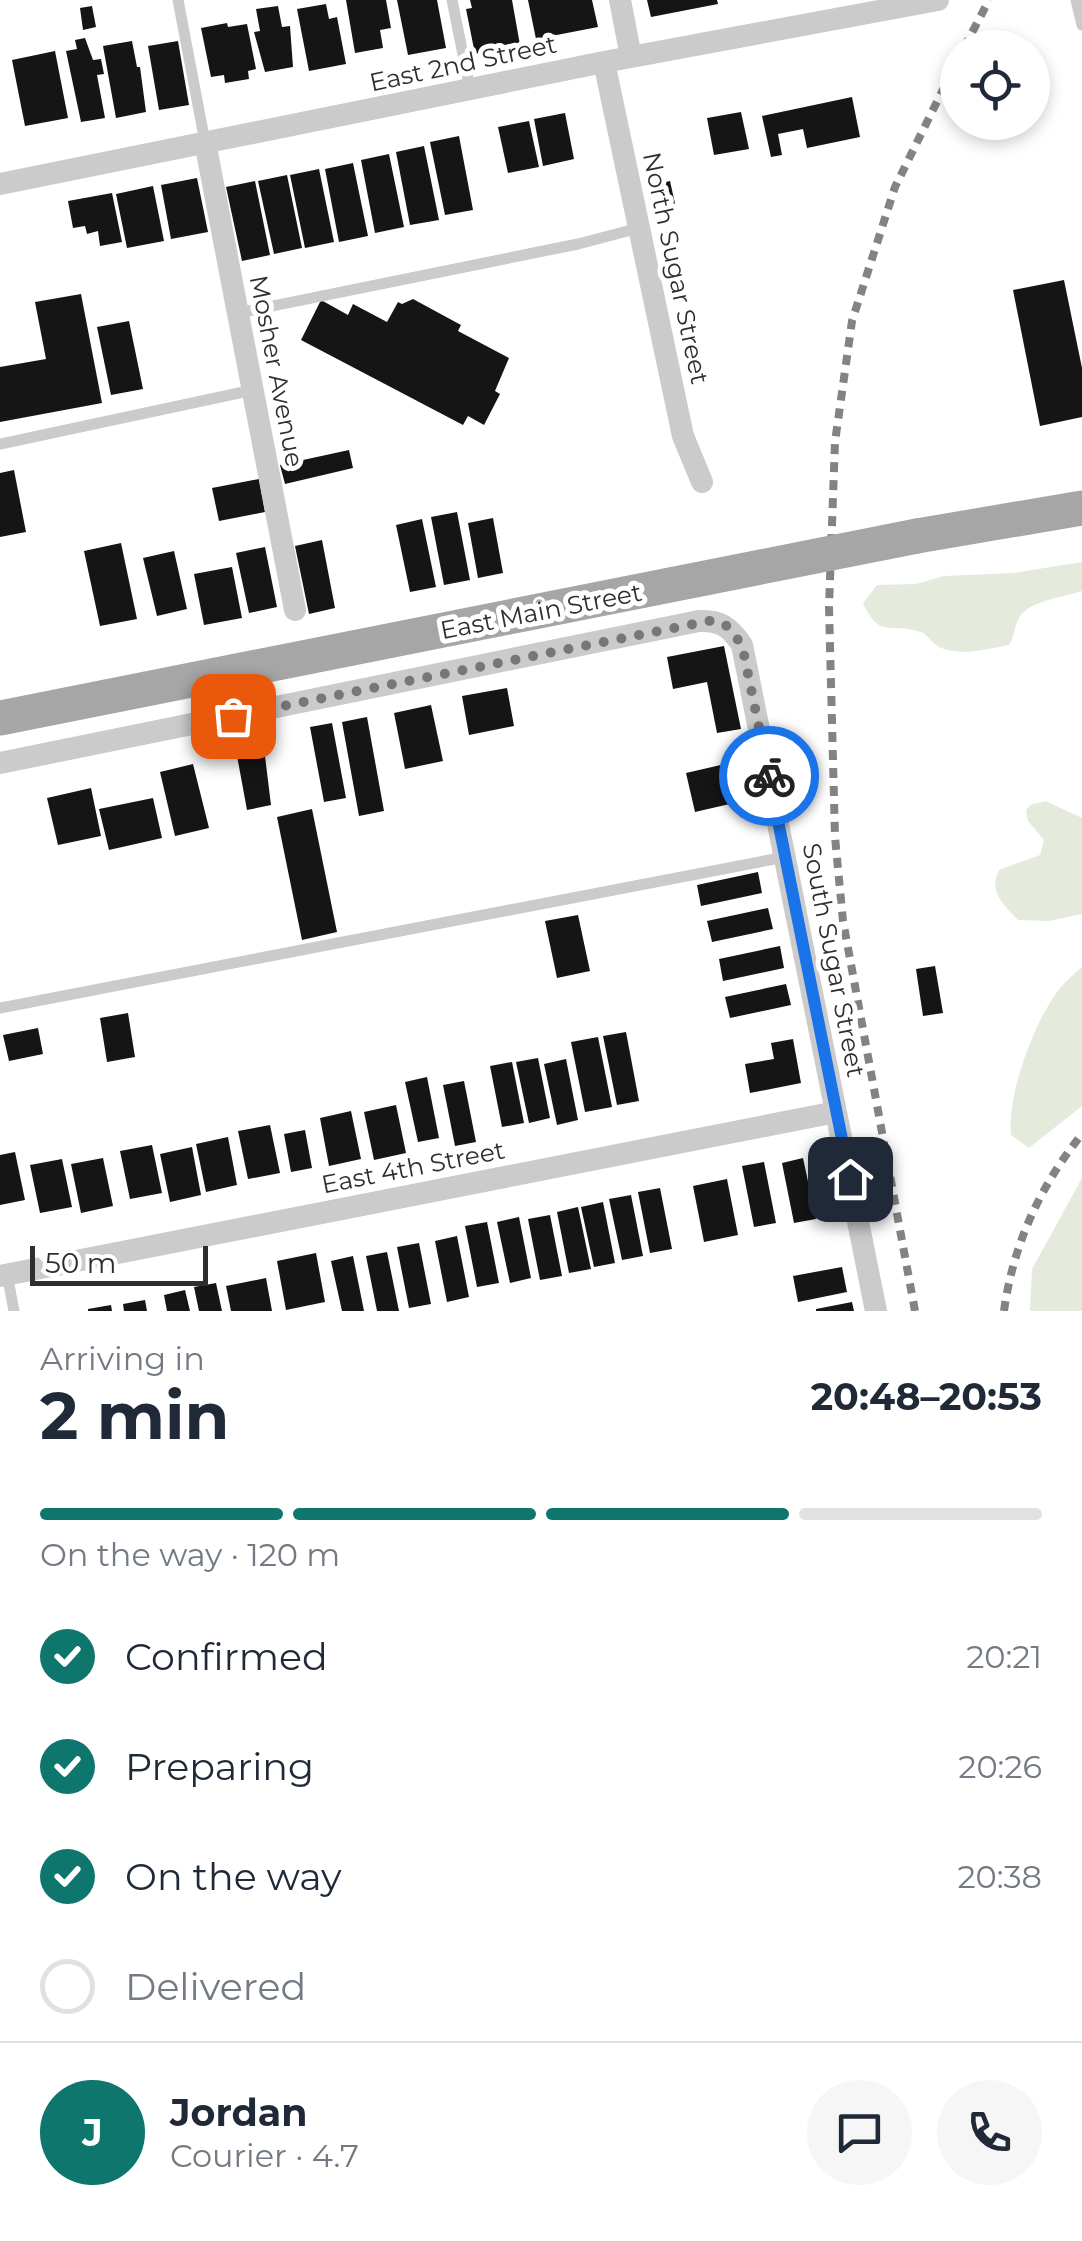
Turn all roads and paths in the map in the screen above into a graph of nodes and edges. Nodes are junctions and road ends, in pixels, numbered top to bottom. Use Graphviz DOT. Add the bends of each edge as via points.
graph roads {
  1 [pos="178,0"];
  2 [pos="452,0"];
  3 [pos="620,0"];
  4 [pos="938,0"];
  5 [pos="1076,0"];
  6 [pos="1082,25"];
  7 [pos="631,57"];
  8 [pos="604,62"];
  9 [pos="470,92"];
  10 [pos="205,142"];
  11 [pos="0,184"];
  12 [pos="639,228"];
  13 [pos="238,313"];
  14 [pos="254,390"];
  15 [pos="0,444"];
  16 [pos="702,482"];
  17 [pos="1082,508"];
  18 [pos="295,610"];
  19 [pos="727,626"];
  20 [pos="0,718"];
  21 [pos="0,764"];
  22 [pos="785,857"];
  23 [pos="0,1008"];
  24 [pos="836,1112"];
  25 [pos="4,1275"];
  26 [pos="14,1311"];
  27 [pos="876,1311"];
  1 -- 10 [label="lane"];
  2 -- 9 [label="lane"];
  3 -- 7 [label="street"];
  4 -- 7 [label="street, East 2nd Street"];
  5 -- 6 [label="lane"];
  7 -- 8 [label="street, East 2nd Street"];
  8 -- 9 [label="street, East 2nd Street"];
  8 -- 12 [label="street, North Sugar Street"];
  9 -- 10 [label="street, East 2nd Street"];
  10 -- 11 [label="street, East 2nd Street"];
  10 -- 13 [label="street, Mosher Avenue"];
  12 -- 13 [label="lane"];
  12 -- 16 [label="street, North Sugar Street" via="683,436"];
  13 -- 14 [label="street, Mosher Avenue"];
  14 -- 15 [label="lane"];
  14 -- 18 [label="street, Mosher Avenue"];
  17 -- 20 [label="main road, East Main Street, bridge"];
  19 -- 21 [label="street, East Main Street" via="699,621"];
  19 -- 22 [label="street, South Sugar Street" via="742,645"];
  22 -- 23 [label="lane"];
  22 -- 24 [label="street, South Sugar Street"];
  24 -- 25 [label="street, East 4th Street"];
  24 -- 27 [label="street, South Sugar Street"];
  25 -- 26 [label="lane"];
}
